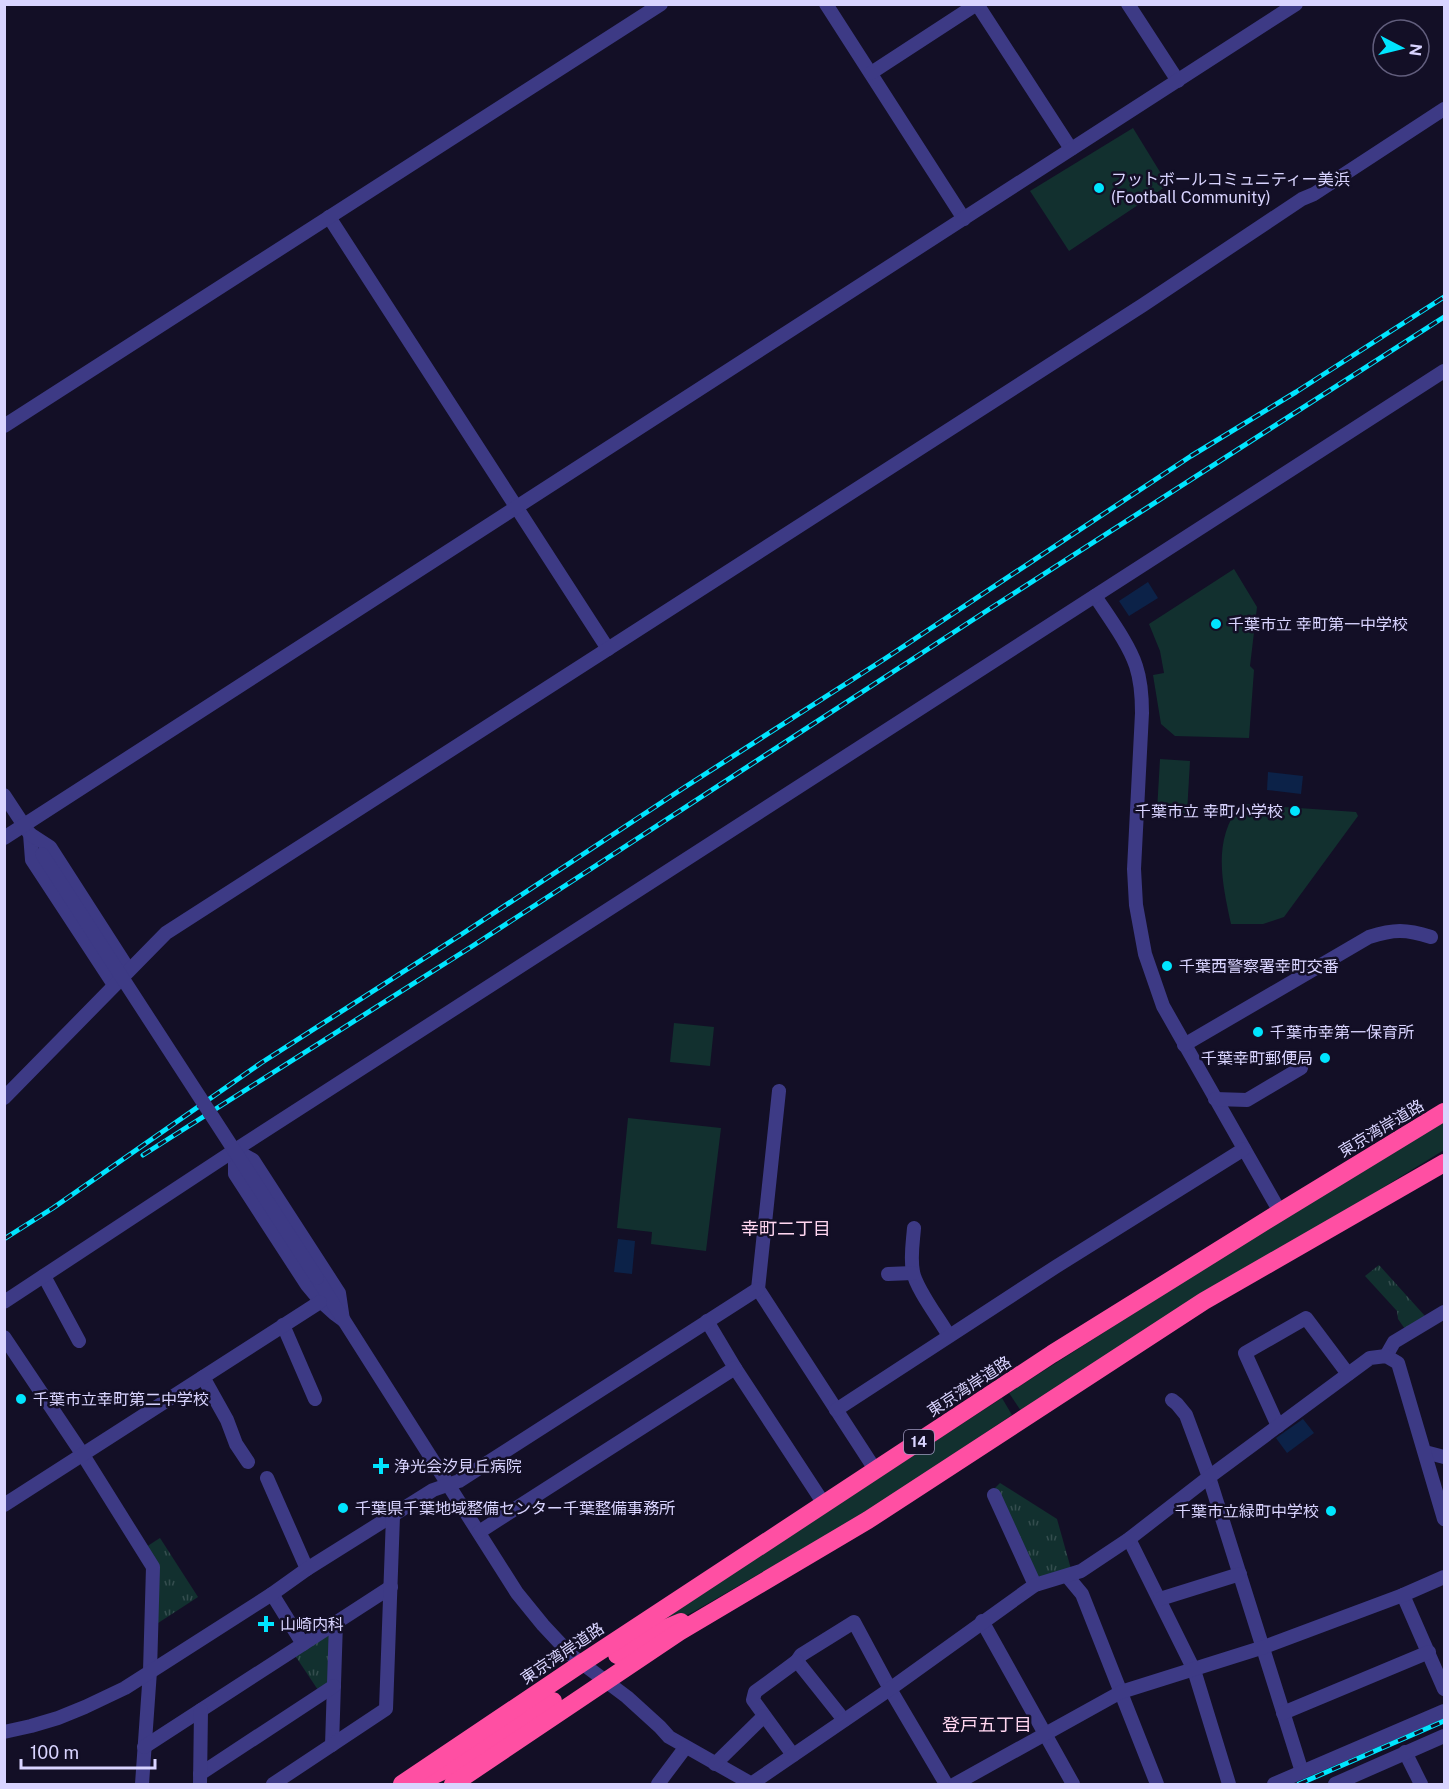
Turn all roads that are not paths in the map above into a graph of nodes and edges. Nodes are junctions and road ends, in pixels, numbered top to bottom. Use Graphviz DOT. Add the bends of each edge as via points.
graph roads {
  1 [pos="661,4"];
  2 [pos="826,4"];
  3 [pos="977,4"];
  4 [pos="1128,4"];
  5 [pos="1287,7"];
  6 [pos="871,73"];
  7 [pos="1178,81"];
  8 [pos="1444,109"];
  9 [pos="1071,149"];
  10 [pos="329,217"];
  11 [pos="964,219"];
  12 [pos="1444,371"];
  13 [pos="4,426"];
  14 [pos="517,508"];
  15 [pos="1095,596"];
  16 [pos="608,649"];
  17 [pos="4,795"];
  18 [pos="27,830"];
  19 [pos="4,838"];
  20 [pos="1431,937"];
  21 [pos="129,970"];
  22 [pos="114,985"];
  23 [pos="1185,1045"];
  24 [pos="1302,1062"];
  25 [pos="779,1091"];
  26 [pos="4,1098"];
  27 [pos="1215,1099"];
  28 [pos="1444,1112"];
  29 [pos="1244,1149"];
  30 [pos="235,1150"];
  31 [pos="1444,1163"];
  32 [pos="1280,1212"];
  33 [pos="915,1228"];
  34 [pos="913,1273"];
  35 [pos="888,1274"];
  36 [pos="44,1276"];
  37 [pos="758,1289"];
  38 [pos="4,1302"];
  39 [pos="320,1302"];
  40 [pos="1444,1312"];
  41 [pos="343,1320"];
  42 [pos="707,1321"];
  43 [pos="283,1325"];
  44 [pos="946,1331"];
  45 [pos="4,1336"];
  46 [pos="79,1341"];
  47 [pos="1386,1356"];
  48 [pos="735,1368"];
  49 [pos="1348,1374"];
  50 [pos="203,1377"];
  51 [pos="315,1399"];
  52 [pos="1172,1400"];
  53 [pos="836,1410"];
  54 [pos="1278,1426"];
  55 [pos="1425,1452"];
  56 [pos="82,1455"];
  57 [pos="1444,1457"];
  58 [pos="248,1462"];
  59 [pos="876,1471"];
  60 [pos="267,1478"];
  61 [pos="1209,1478"];
  62 [pos="449,1485"];
  63 [pos="994,1496"];
  64 [pos="824,1504"];
  65 [pos="4,1505"];
  66 [pos="393,1516"];
  67 [pos="1444,1519"];
  68 [pos="480,1532"];
  69 [pos="1129,1539"];
  70 [pos="307,1569"];
  71 [pos="1240,1574"];
  72 [pos="1067,1576"];
  73 [pos="1444,1577"];
  74 [pos="1035,1585"];
  75 [pos="391,1587"];
  76 [pos="272,1594"];
  77 [pos="1403,1595"];
  78 [pos="1160,1599"];
  79 [pos="708,1614"];
  80 [pos="982,1621"];
  81 [pos="336,1622"];
  82 [pos="303,1644"];
  83 [pos="1264,1647"];
  84 [pos="1429,1652"];
  85 [pos="798,1661"];
  86 [pos="582,1663"];
  87 [pos="1194,1670"];
  88 [pos="150,1671"];
  89 [pos="607,1681"];
  90 [pos="333,1686"];
  91 [pos="890,1689"];
  92 [pos="1444,1689"];
  93 [pos="1121,1692"];
  94 [pos="201,1710"];
  95 [pos="1444,1711"];
  96 [pos="1283,1713"];
  97 [pos="764,1716"];
  98 [pos="844,1720"];
  99 [pos="4,1731"];
  100 [pos="1044,1734"];
  101 [pos="1444,1736"];
  102 [pos="332,1745"];
  103 [pos="144,1748"];
  104 [pos="685,1748"];
  105 [pos="1406,1752"];
  106 [pos="793,1755"];
  107 [pos="715,1764"];
  108 [pos="1302,1772"];
  109 [pos="200,1779"];
  110 [pos="1344,1783"];
  111 [pos="752,1784"];
  112 [pos="142,1785"];
  113 [pos="273,1785"];
  114 [pos="402,1785"];
  115 [pos="410,1785"];
  116 [pos="453,1785"];
  117 [pos="658,1785"];
  118 [pos="946,1785"];
  119 [pos="955,1785"];
  120 [pos="1072,1785"];
  121 [pos="1157,1785"];
  122 [pos="1229,1785"];
  123 [pos="1274,1785"];
  124 [pos="1421,1785"];
  1 -- 10 [label="street"];
  2 -- 6 [label="street"];
  3 -- 6 [label="street"];
  3 -- 9 [label="street"];
  4 -- 7 [label="street"];
  5 -- 7 [label="street"];
  6 -- 11 [label="street"];
  7 -- 9 [label="street"];
  8 -- 16 [label="street"];
  9 -- 11 [label="street"];
  10 -- 13 [label="street"];
  10 -- 14 [label="street"];
  11 -- 14 [label="street"];
  12 -- 15 [label="street"];
  14 -- 16 [label="street"];
  14 -- 18 [label="street"];
  15 -- 23 [label="street" via="1131,654 1138,678 1142,713 1134,869 1136,905 1151,976"];
  15 -- 30 [label="street"];
  16 -- 21 [label="street" via="166,933"];
  17 -- 18 [label="street"];
  18 -- 19 [label="street"];
  18 -- 21 [label="street" via="50,847"];
  18 -- 22 [label="street" via="32,860"];
  18 -- 41 [label="street, bridge"];
  20 -- 23 [label="street" via="1404,930 1369,937"];
  21 -- 22 [label="street"];
  22 -- 26 [label="street"];
  23 -- 27 [label="street"];
  24 -- 27 [label="street" via="1301,1068 1247,1100"];
  25 -- 37 [label="street"];
  27 -- 29 [label="street"];
  28 -- 32 [label="highway, 東京湾岸道路 / 14"];
  29 -- 32 [label="street"];
  29 -- 53 [label="street"];
  30 -- 36 [label="street"];
  30 -- 39 [label="street" via="235,1174"];
  30 -- 41 [label="street" via="253,1160 339,1293"];
  31 -- 79 [label="highway, 14" via="1204,1302 868,1520"];
  32 -- 59 [label="highway, 東京湾岸道路 / 14" via="1069,1343"];
  33 -- 34 [label="street"];
  34 -- 35 [label="street"];
  34 -- 44 [label="street"];
  36 -- 38 [label="street"];
  36 -- 46 [label="street"];
  37 -- 42 [label="street"];
  37 -- 53 [label="street"];
  39 -- 41 [label="street"];
  39 -- 43 [label="street"];
  40 -- 47 [label="street" via="1394,1342"];
  41 -- 62 [label="street"];
  42 -- 48 [label="street"];
  42 -- 62 [label="street"];
  43 -- 50 [label="street"];
  43 -- 51 [label="street"];
  45 -- 56 [label="street"];
  47 -- 49 [label="street" via="1370,1358"];
  47 -- 55 [label="street" via="1398,1363"];
  48 -- 64 [label="street"];
  48 -- 68 [label="street"];
  49 -- 54 [label="street"];
  49 -- 54 [label="street" via="1306,1318 1245,1353"];
  50 -- 56 [label="street"];
  50 -- 58 [label="street"];
  52 -- 61 [label="street" via="1186,1414"];
  53 -- 59 [label="street"];
  54 -- 61 [label="street"];
  55 -- 57 [label="street"];
  55 -- 67 [label="street"];
  56 -- 65 [label="street"];
  56 -- 88 [label="street" via="153,1567"];
  59 -- 64 [label="highway, 東京湾岸道路 / 14"];
  60 -- 70 [label="street"];
  61 -- 69 [label="street"];
  61 -- 71 [label="street"];
  62 -- 66 [label="street" via="433,1490"];
  62 -- 68 [label="street"];
  63 -- 74 [label="street"];
  64 -- 86 [label="highway, 東京湾岸道路 / 14"];
  66 -- 70 [label="street"];
  66 -- 75 [label="street"];
  68 -- 86 [label="street" via="529,1610"];
  69 -- 72 [label="street"];
  69 -- 78 [label="street"];
  70 -- 76 [label="street"];
  71 -- 78 [label="street"];
  71 -- 83 [label="street"];
  72 -- 74 [label="street"];
  72 -- 93 [label="street" via="1082,1594"];
  73 -- 77 [label="street"];
  74 -- 80 [label="street"];
  75 -- 81 [label="street"];
  75 -- 102 [label="street" via="386,1709"];
  76 -- 82 [label="street"];
  76 -- 88 [label="street"];
  77 -- 83 [label="street"];
  77 -- 84 [label="street"];
  78 -- 87 [label="street"];
  79 -- 86 [label="highway" via="654,1633 598,1666"];
  79 -- 89 [label="highway, 14"];
  80 -- 91 [label="street"];
  80 -- 100 [label="street"];
  81 -- 82 [label="street"];
  81 -- 90 [label="street"];
  82 -- 94 [label="street"];
  83 -- 87 [label="street"];
  83 -- 96 [label="street"];
  84 -- 92 [label="street"];
  84 -- 96 [label="street"];
  85 -- 91 [label="street" via="801,1655 855,1622"];
  85 -- 97 [label="street" via="756,1692 753,1700"];
  85 -- 98 [label="street"];
  86 -- 89 [label="street"];
  86 -- 114 [label="highway, 東京湾岸道路 / 14"];
  87 -- 93 [label="street"];
  87 -- 122 [label="street"];
  88 -- 99 [label="street" via="85,1707"];
  88 -- 103 [label="street"];
  89 -- 104 [label="street"];
  89 -- 115 [label="highway" via="579,1684 459,1763"];
  89 -- 116 [label="highway, 14"];
  90 -- 102 [label="street"];
  90 -- 109 [label="street"];
  91 -- 98 [label="street"];
  91 -- 118 [label="street"];
  93 -- 100 [label="street"];
  93 -- 121 [label="street"];
  94 -- 103 [label="street"];
  94 -- 109 [label="street"];
  95 -- 108 [label="street"];
  96 -- 108 [label="street"];
  97 -- 106 [label="street"];
  97 -- 107 [label="street"];
  98 -- 106 [label="street"];
  100 -- 119 [label="street"];
  100 -- 120 [label="street"];
  101 -- 105 [label="street"];
  102 -- 113 [label="street"];
  103 -- 112 [label="street"];
  104 -- 107 [label="street"];
  104 -- 117 [label="street"];
  105 -- 110 [label="street"];
  105 -- 124 [label="street"];
  106 -- 111 [label="street"];
  107 -- 111 [label="street"];
  108 -- 123 [label="street"];
}
